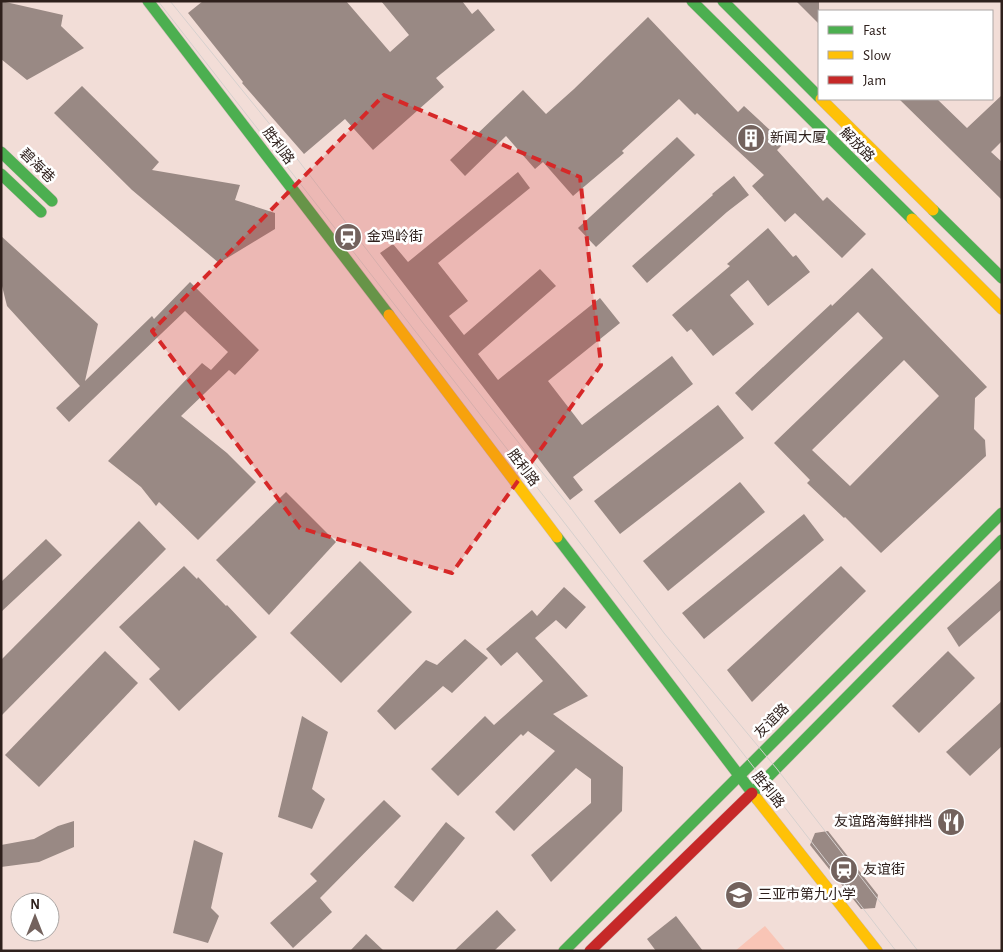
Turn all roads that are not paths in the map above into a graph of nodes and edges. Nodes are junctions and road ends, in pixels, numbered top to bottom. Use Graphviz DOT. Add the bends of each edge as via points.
graph roads {
  1 [pos="148,1"];
  2 [pos="692,1"];
  3 [pos="723,1"];
  4 [pos="818,96"];
  5 [pos="822,100"];
  6 [pos="1,152"];
  7 [pos="1,174"];
  8 [pos="52,201"];
  9 [pos="41,212"];
  10 [pos="1002,278"];
  11 [pos="1002,309"];
  12 [pos="1002,513"];
  13 [pos="1002,540"];
  14 [pos="738,776"];
  15 [pos="752,793"];
  16 [pos="564,951"];
  17 [pos="590,951"];
  18 [pos="877,951"];
  1 -- 14 [label="main road, 胜利路"];
  2 -- 11 [label="main road, 解放路"];
  3 -- 4 [label="main road, 解放路"];
  5 -- 10 [label="main road, 解放路"];
  6 -- 8 [label="main road, 碧海巷"];
  7 -- 9 [label="main road"];
  12 -- 14 [label="main road, 友谊路"];
  13 -- 15 [label="main road"];
  14 -- 15 [label="main road, 胜利路"];
  14 -- 16 [label="main road, 友谊路"];
  15 -- 17 [label="main road"];
  15 -- 18 [label="main road, 胜利路"];
}
